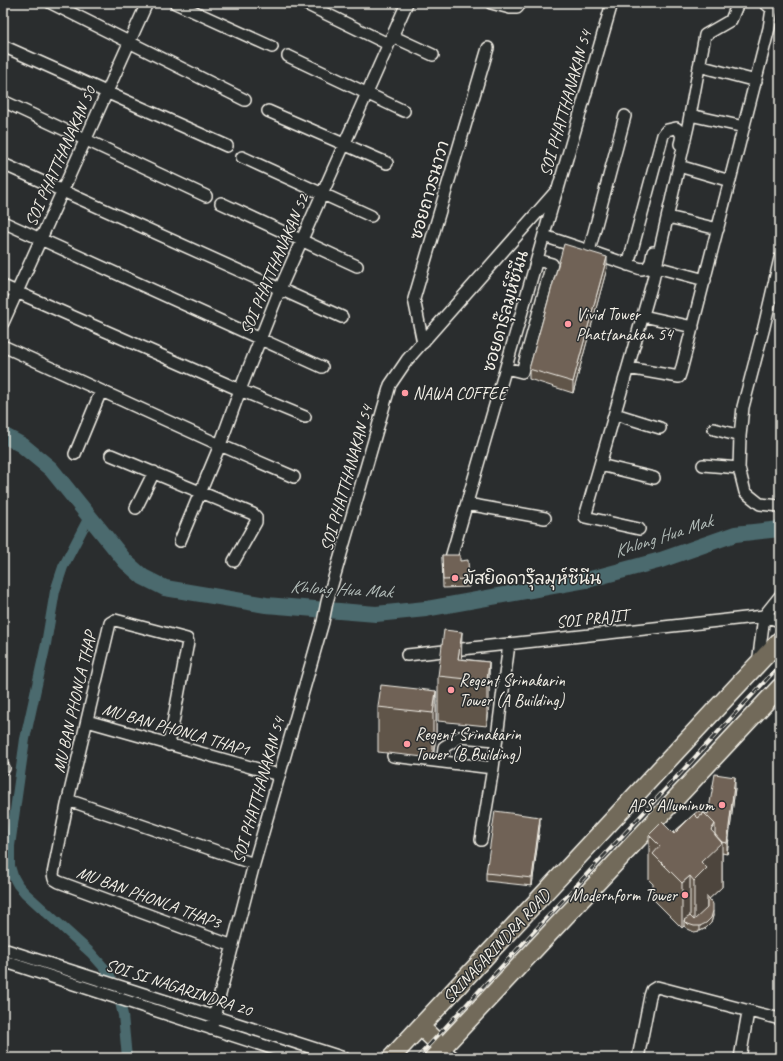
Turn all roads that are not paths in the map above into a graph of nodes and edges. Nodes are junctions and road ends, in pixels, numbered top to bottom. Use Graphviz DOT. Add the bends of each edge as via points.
graph roads {
  1 [pos="51,3"];
  2 [pos="146,3"];
  3 [pos="175,3"];
  4 [pos="304,3"];
  5 [pos="407,3"];
  6 [pos="491,3"];
  7 [pos="612,3"];
  8 [pos="738,3"];
  9 [pos="765,3"];
  10 [pos="519,6"];
  11 [pos="390,40"];
  12 [pos="129,43"];
  13 [pos="3,46"];
  14 [pos="272,47"];
  15 [pos="488,48"];
  16 [pos="433,55"];
  17 [pos="288,56"];
  18 [pos="699,66"];
  19 [pos="756,81"];
  20 [pos="107,92"];
  21 [pos="367,93"];
  22 [pos="245,100"];
  23 [pos="3,101"];
  24 [pos="268,111"];
  25 [pos="404,111"];
  26 [pos="690,115"];
  27 [pos="625,116"];
  28 [pos="744,127"];
  29 [pos="85,140"];
  30 [pos="344,144"];
  31 [pos="227,146"];
  32 [pos="242,157"];
  33 [pos="387,163"];
  34 [pos="3,164"];
  35 [pos="679,166"];
  36 [pos="730,181"];
  37 [pos="558,189"];
  38 [pos="62,192"];
  39 [pos="322,194"];
  40 [pos="206,196"];
  41 [pos="221,203"];
  42 [pos="371,216"];
  43 [pos="668,217"];
  44 [pos="3,222"];
  45 [pos="718,230"];
  46 [pos="544,236"];
  47 [pos="40,240"];
  48 [pos="302,240"];
  49 [pos="589,251"];
  50 [pos="780,258"];
  51 [pos="537,260"];
  52 [pos="628,265"];
  53 [pos="357,266"];
  54 [pos="656,267"];
  55 [pos="705,280"];
  56 [pos="3,286"];
  57 [pos="280,289"];
  58 [pos="17,292"];
  59 [pos="643,316"];
  60 [pos="342,317"];
  61 [pos="3,323"];
  62 [pos="693,327"];
  63 [pos="260,339"];
  64 [pos="423,343"];
  65 [pos="3,346"];
  66 [pos="322,367"];
  67 [pos="506,368"];
  68 [pos="628,368"];
  69 [pos="240,390"];
  70 [pos="101,391"];
  71 [pos="615,414"];
  72 [pos="305,417"];
  73 [pos="660,428"];
  74 [pos="714,429"];
  75 [pos="740,436"];
  76 [pos="220,445"];
  77 [pos="75,454"];
  78 [pos="111,455"];
  79 [pos="600,465"];
  80 [pos="702,465"];
  81 [pos="739,468"];
  82 [pos="154,472"];
  83 [pos="294,476"];
  84 [pos="654,478"];
  85 [pos="200,492"];
  86 [pos="467,504"];
  87 [pos="780,506"];
  88 [pos="136,508"];
  89 [pos="545,518"];
  90 [pos="639,529"];
  91 [pos="180,541"];
  92 [pos="451,558"];
  93 [pos="234,561"];
  94 [pos="780,596"];
  95 [pos="764,616"];
  96 [pos="780,621"];
  97 [pos="780,640"];
  98 [pos="509,644"];
  99 [pos="407,655"];
  100 [pos="758,664"];
  101 [pos="780,687"];
  102 [pos="87,721"];
  103 [pos="496,740"];
  104 [pos="170,745"];
  105 [pos="393,756"];
  106 [pos="442,762"];
  107 [pos="493,768"];
  108 [pos="279,775"];
  109 [pos="68,800"];
  110 [pos="481,840"];
  111 [pos="254,864"];
  112 [pos="54,879"];
  113 [pos="233,946"];
  114 [pos="3,950"];
  115 [pos="3,961"];
  116 [pos="748,1012"];
  117 [pos="214,1016"];
  118 [pos="780,1019"];
  119 [pos="421,1027"];
  120 [pos="211,1029"];
  121 [pos="443,1054"];
  122 [pos="302,1058"];
  123 [pos="344,1058"];
  124 [pos="392,1058"];
  125 [pos="638,1058"];
  126 [pos="740,1058"];
  1 -- 12 [label="street"];
  2 -- 12 [label="street, SOI PHATTHANAKAN 50"];
  3 -- 14 [label="street"];
  4 -- 11 [label="street"];
  5 -- 11 [label="street, SOI PHATTHANAKAN 52"];
  6 -- 10 [label="street" via="510,8"];
  7 -- 37 [label="street, SOI PHATTHANAKAN 54"];
  8 -- 18 [label="street" via="731,20 705,35"];
  9 -- 19 [label="street" via="772,9"];
  11 -- 16 [label="street"];
  11 -- 21 [label="street, SOI PHATTHANAKAN 52"];
  12 -- 20 [label="street, SOI PHATTHANAKAN 50"];
  12 -- 22 [label="street"];
  13 -- 20 [label="street"];
  15 -- 64 [label="street, ซอยถาวรนาวา" via="414,299"];
  17 -- 21 [label="street"];
  18 -- 19 [label="street"];
  18 -- 26 [label="street"];
  19 -- 28 [label="street"];
  20 -- 29 [label="street, SOI PHATTHANAKAN 50"];
  20 -- 31 [label="street"];
  21 -- 25 [label="street"];
  21 -- 30 [label="street, SOI PHATTHANAKAN 52"];
  23 -- 29 [label="street"];
  24 -- 30 [label="street"];
  26 -- 28 [label="street"];
  26 -- 35 [label="street"];
  27 -- 49 [label="street"];
  28 -- 36 [label="street"];
  29 -- 38 [label="street, SOI PHATTHANAKAN 50"];
  29 -- 40 [label="street"];
  30 -- 33 [label="street"];
  30 -- 39 [label="street, SOI PHATTHANAKAN 52"];
  32 -- 39 [label="street"];
  34 -- 38 [label="street"];
  35 -- 36 [label="street"];
  35 -- 43 [label="street"];
  36 -- 45 [label="street"];
  37 -- 46 [label="street, ซอยดารุ๊ลมุห์ซีนีน"];
  37 -- 64 [label="street, SOI PHATTHANAKAN 54"];
  38 -- 47 [label="street, SOI PHATTHANAKAN 50"];
  38 -- 57 [label="street"];
  39 -- 42 [label="street"];
  39 -- 48 [label="street, SOI PHATTHANAKAN 52"];
  41 -- 48 [label="street"];
  43 -- 45 [label="street"];
  43 -- 54 [label="street"];
  44 -- 47 [label="street"];
  45 -- 55 [label="street"];
  46 -- 49 [label="street"];
  46 -- 51 [label="street, ซอยดารุ๊ลมุห์ซีนีน"];
  47 -- 58 [label="street, SOI PHATTHANAKAN 50"];
  47 -- 63 [label="street"];
  48 -- 53 [label="street"];
  48 -- 57 [label="street, SOI PHATTHANAKAN 52"];
  49 -- 52 [label="street"];
  50 -- 75 [label="street" via="743,407"];
  51 -- 67 [label="street, ซอยดารุ๊ลมุห์ซีนีน"];
  51 -- 67 [label="street" via="552,264 522,372"];
  52 -- 52 [label="street" via="641,269 647,268 651,262 682,136 676,128 667,130 663,135"];
  54 -- 55 [label="street"];
  54 -- 59 [label="street"];
  55 -- 62 [label="street"];
  56 -- 58 [label="street"];
  57 -- 60 [label="street"];
  57 -- 63 [label="street, SOI PHATTHANAKAN 52"];
  58 -- 61 [label="street, SOI PHATTHANAKAN 50"];
  58 -- 69 [label="street"];
  59 -- 62 [label="street"];
  59 -- 68 [label="street"];
  62 -- 68 [label="street" via="679,377"];
  63 -- 66 [label="street"];
  63 -- 69 [label="street, SOI PHATTHANAKAN 52"];
  64 -- 108 [label="street, SOI PHATTHANAKAN 54" via="390,385"];
  65 -- 70 [label="street"];
  67 -- 86 [label="street, ซอยดารุ๊ลมุห์ซีนีน"];
  68 -- 71 [label="street"];
  69 -- 72 [label="street"];
  69 -- 76 [label="street, SOI PHATTHANAKAN 52"];
  70 -- 76 [label="street"];
  70 -- 77 [label="street"];
  71 -- 73 [label="street"];
  71 -- 79 [label="street"];
  74 -- 75 [label="street"];
  75 -- 81 [label="street"];
  76 -- 83 [label="street"];
  76 -- 85 [label="street, SOI PHATTHANAKAN 52"];
  78 -- 82 [label="street"];
  79 -- 84 [label="street"];
  79 -- 90 [label="street" via="585,517"];
  80 -- 81 [label="street"];
  81 -- 87 [label="street" via="745,492 760,504"];
  82 -- 85 [label="street"];
  82 -- 88 [label="street"];
  85 -- 91 [label="street, SOI PHATTHANAKAN 52"];
  85 -- 93 [label="street" via="253,514 256,518"];
  86 -- 89 [label="street"];
  86 -- 92 [label="street, ซอยดารุ๊ลมุห์ซีนีน"];
  94 -- 95 [label="street"];
  95 -- 96 [label="street, SOI PRAJIT"];
  95 -- 98 [label="street, SOI PRAJIT"];
  95 -- 100 [label="street"];
  97 -- 100 [label="main road, SRINAGARINDRA ROAD"];
  98 -- 99 [label="street, SOI PRAJIT"];
  98 -- 103 [label="street"];
  100 -- 119 [label="main road, SRINAGARINDRA ROAD"];
  101 -- 121 [label="main road, SRINAGARINDRA ROAD"];
  102 -- 104 [label="street, MU BAN PHONLA THAP1"];
  102 -- 104 [label="street, MU BAN PHONLA THAP" via="112,621 185,637 188,642"];
  102 -- 109 [label="street, MU BAN PHONLA THAP"];
  103 -- 106 [label="street" via="460,737 444,747"];
  103 -- 107 [label="street"];
  104 -- 108 [label="street, MU BAN PHONLA THAP1"];
  105 -- 106 [label="street"];
  106 -- 107 [label="street"];
  107 -- 110 [label="street"];
  108 -- 111 [label="street, SOI PHATTHANAKAN 54"];
  109 -- 111 [label="street"];
  109 -- 112 [label="street, MU BAN PHONLA THAP"];
  111 -- 113 [label="street, SOI PHATTHANAKAN 54"];
  112 -- 113 [label="street, MU BAN PHONLA THAP3"];
  113 -- 117 [label="street, SOI PHATTHANAKAN 54"];
  114 -- 117 [label="street, SOI SI NAGARINDRA 20"];
  115 -- 120 [label="street, SOI SI NAGARINDRA 20"];
  116 -- 118 [label="street"];
  116 -- 125 [label="street" via="656,988 652,992"];
  116 -- 126 [label="street"];
  117 -- 120 [label="street, SOI PHATTHANAKAN 54"];
  117 -- 123 [label="street, SOI SI NAGARINDRA 20"];
  119 -- 121 [label="main road"];
  119 -- 124 [label="main road, SRINAGARINDRA ROAD"];
  120 -- 122 [label="street, SOI SI NAGARINDRA 20"];
}
